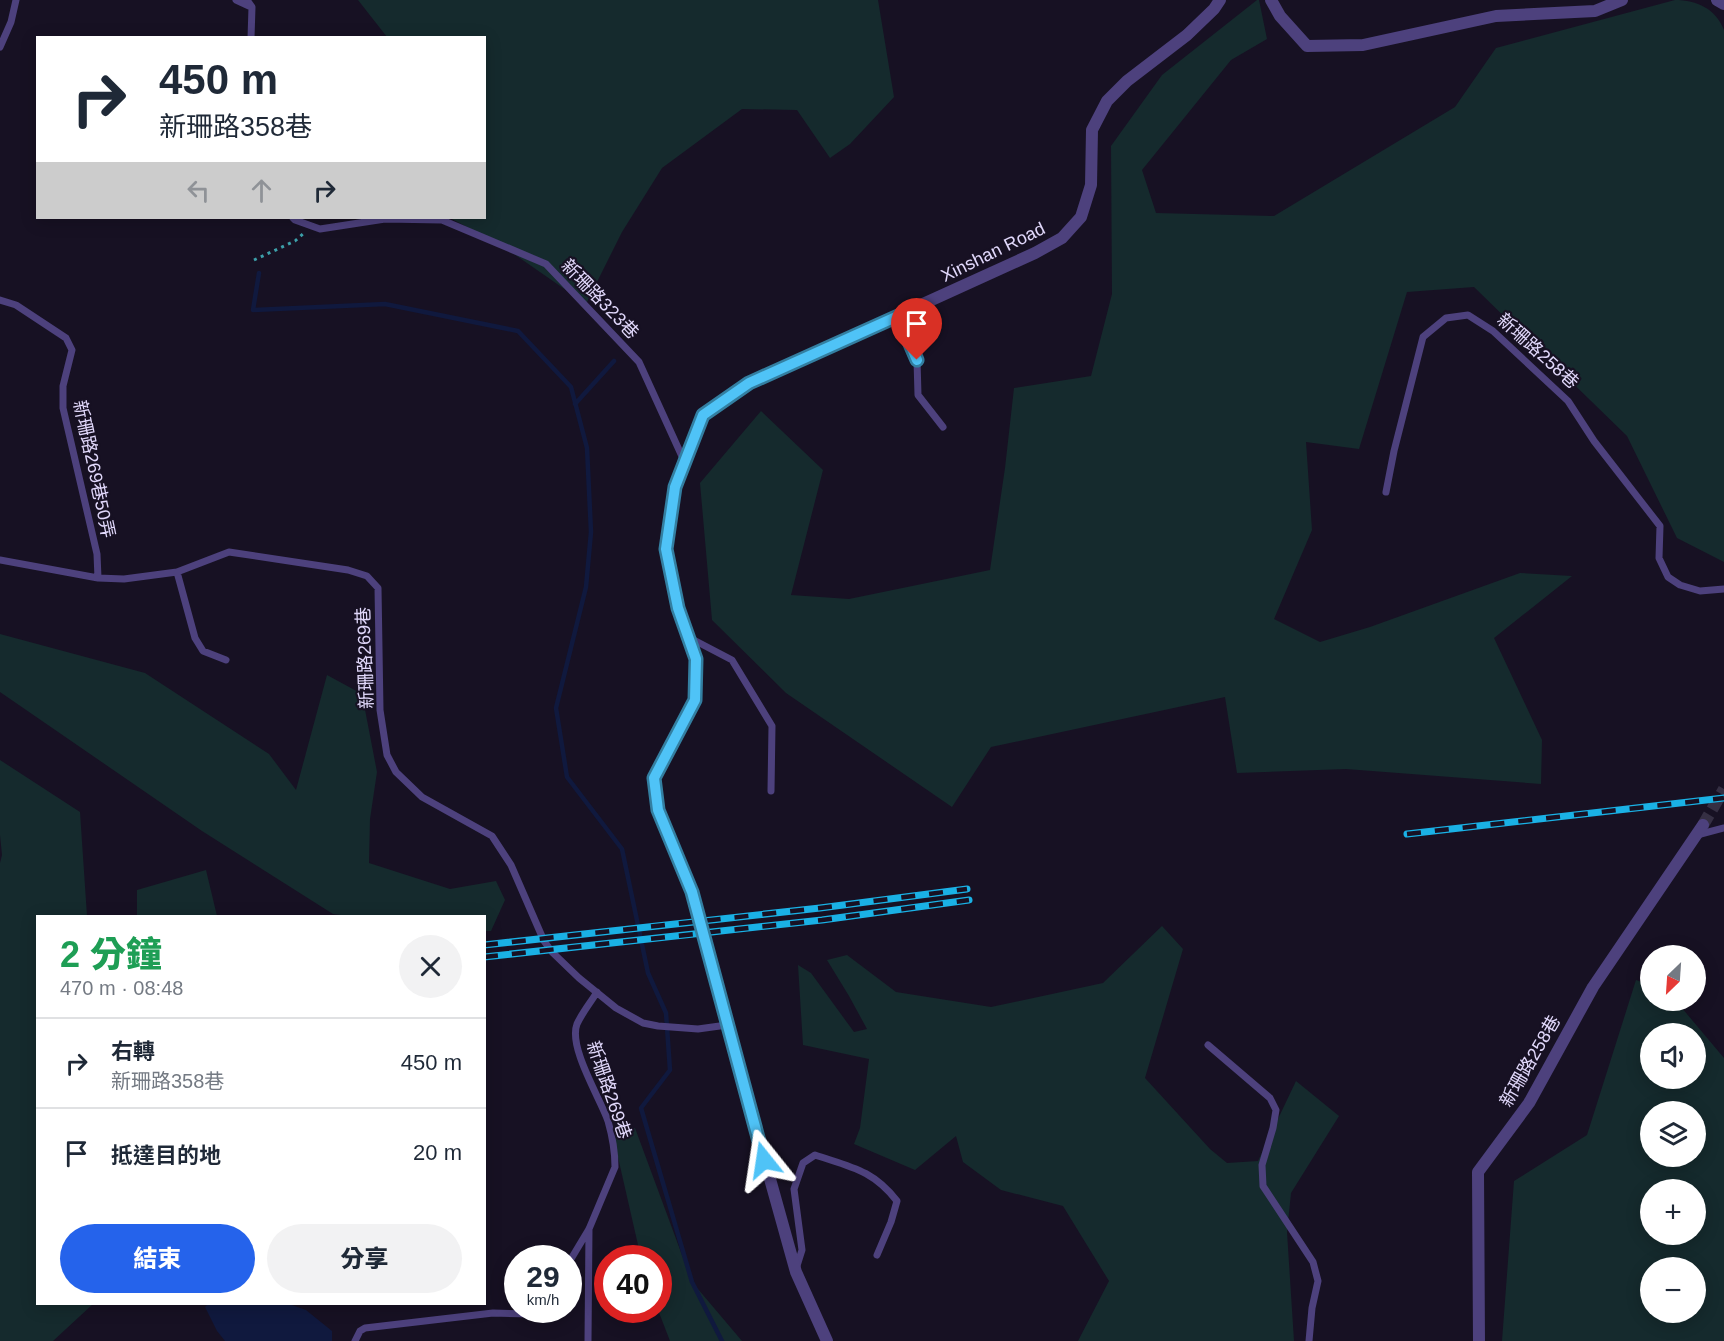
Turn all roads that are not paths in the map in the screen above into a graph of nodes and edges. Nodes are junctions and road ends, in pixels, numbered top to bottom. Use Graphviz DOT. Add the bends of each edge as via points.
graph roads {
  1 [pos="16,0"];
  2 [pos="236,0"];
  3 [pos="247,0"];
  4 [pos="1220,0"];
  5 [pos="1271,0"];
  6 [pos="1622,0"];
  7 [pos="1718,0"];
  8 [pos="1724,4"];
  9 [pos="252,7"];
  10 [pos="251,36"];
  11 [pos="0,47"];
  12 [pos="294,219"];
  13 [pos="385,219"];
  14 [pos="385,219"];
  15 [pos="0,300"];
  16 [pos="898,316"];
  17 [pos="943,428"];
  18 [pos="685,463"];
  19 [pos="1386,492"];
  20 [pos="0,560"];
  21 [pos="177,572"];
  22 [pos="98,578"];
  23 [pos="1724,589"];
  24 [pos="688,637"];
  25 [pos="226,660"];
  26 [pos="771,791"];
  27 [pos="1724,828"];
  28 [pos="1700,830"];
  29 [pos="597,992"];
  30 [pos="727,1025"];
  31 [pos="1209,1045"];
  32 [pos="589,1229"];
  33 [pos="579,1245"];
  34 [pos="877,1255"];
  35 [pos="796,1272"];
  36 [pos="504,1313"];
  37 [pos="355,1341"];
  38 [pos="588,1341"];
  39 [pos="827,1341"];
  40 [pos="1309,1341"];
  41 [pos="1479,1341"];
  1 -- 11 [label="lane"];
  2 -- 9 [label="lane"];
  3 -- 9 [label="lane"];
  4 -- 16 [label="street, Xinshan Road" via="1187,35 1107,101 1092,130 1091,185 1081,217 1062,238"];
  5 -- 6 [label="street" via="1307,46 1364,45 1496,16 1594,11"];
  7 -- 8 [label="street"];
  9 -- 10 [label="lane"];
  12 -- 13 [label="lane, 新珊路323巷" via="320,229"];
  14 -- 18 [label="lane, 新珊路323巷" via="442,220 546,264 639,362"];
  15 -- 22 [label="lane, 新珊路269巷50弄" via="16,305 70,343 63,408 97,554"];
  16 -- 17 [label="lane" via="917,360 918,395"];
  16 -- 18 [label="street, Xinshan Road" via="749,383 703,415"];
  18 -- 24 [label="street, Xinshan Road" via="675,487 666,549"];
  19 -- 23 [label="lane, 新珊路258巷" via="1423,337 1446,318 1468,315 1493,332 1568,401 1660,526 1659,558 1668,577 1700,591"];
  20 -- 22 [label="lane, 新珊路269巷"];
  21 -- 22 [label="lane, 新珊路269巷"];
  21 -- 25 [label="lane" via="195,638 203,651"];
  21 -- 29 [label="lane, 新珊路269巷" via="229,552 367,576 378,588 380,710 392,765 422,797 492,836 512,865 544,941"];
  24 -- 26 [label="lane" via="732,660 772,726"];
  24 -- 30 [label="street, Xinshan Road" via="696,659 695,700 654,778 658,810 692,892"];
  27 -- 28 [label="lane"];
  28 -- 41 [label="street, 新珊路258巷" via="1593,987 1529,1103 1478,1172"];
  29 -- 30 [label="lane, 新珊路269巷" via="643,1023 675,1029"];
  29 -- 32 [label="lane, 新珊路269巷" via="577,1025 575,1038 608,1123 615,1167"];
  30 -- 35 [label="street, Xinshan Road"];
  31 -- 40 [label="lane" via="1269,1098 1276,1110 1262,1165 1263,1186 1313,1262 1318,1281"];
  32 -- 33 [label="lane, 新珊路269巷"];
  32 -- 38 [label="lane"];
  34 -- 35 [label="lane" via="897,1201 885,1185 860,1169 815,1155 803,1163 794,1189 802,1250"];
  35 -- 39 [label="street, Xinshan Road"];
  36 -- 37 [label="lane" via="365,1329"];
}
